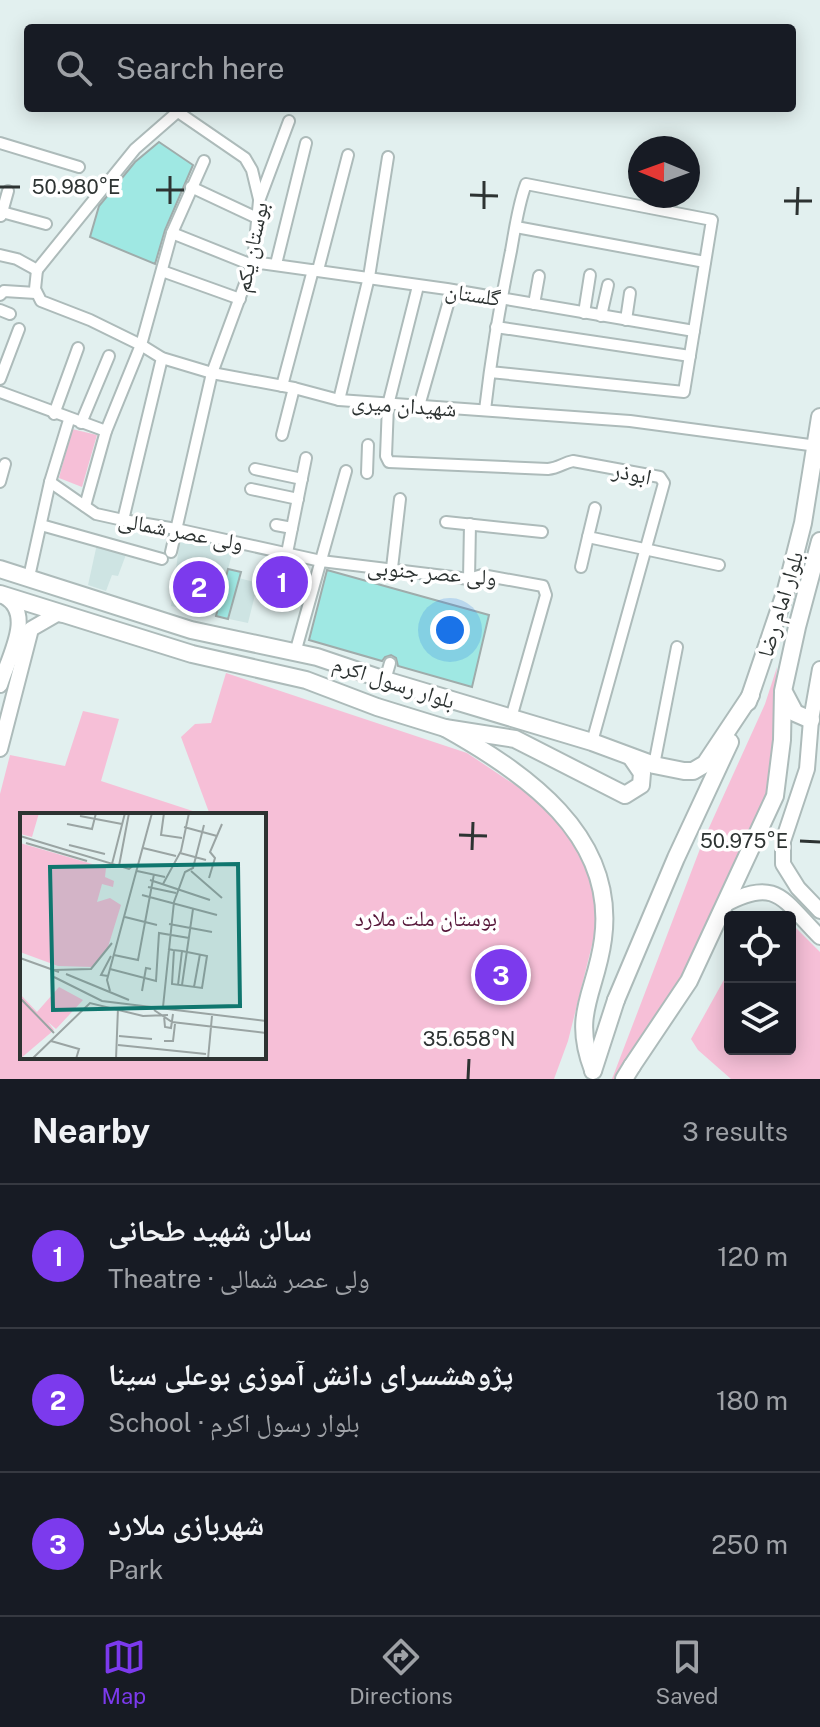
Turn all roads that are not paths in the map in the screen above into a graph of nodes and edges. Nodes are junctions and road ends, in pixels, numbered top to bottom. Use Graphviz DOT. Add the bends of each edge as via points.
graph roads {
  1 [pos="178,112"];
  2 [pos="183,112"];
  3 [pos="289,121"];
  4 [pos="0,143"];
  5 [pos="306,143"];
  6 [pos="348,155"];
  7 [pos="388,157"];
  8 [pos="204,161"];
  9 [pos="79,167"];
  10 [pos="191,187"];
  11 [pos="8,191"];
  12 [pos="259,201"];
  13 [pos="1,215"];
  14 [pos="257,218"];
  15 [pos="46,224"];
  16 [pos="516,227"];
  17 [pos="172,233"];
  18 [pos="0,255"];
  19 [pos="705,262"];
  20 [pos="252,263"];
  21 [pos="276,264"];
  22 [pos="37,270"];
  23 [pos="315,270"];
  24 [pos="162,271"];
  25 [pos="590,275"];
  26 [pos="539,276"];
  27 [pos="369,277"];
  28 [pos="608,285"];
  29 [pos="418,286"];
  30 [pos="452,290"];
  31 [pos="36,293"];
  32 [pos="630,293"];
  33 [pos="0,295"];
  34 [pos="240,299"];
  35 [pos="501,299"];
  36 [pos="534,304"];
  37 [pos="584,313"];
  38 [pos="601,316"];
  39 [pos="626,320"];
  40 [pos="496,327"];
  41 [pos="19,329"];
  42 [pos="694,331"];
  43 [pos="141,345"];
  44 [pos="78,348"];
  45 [pos="109,356"];
  46 [pos="690,356"];
  47 [pos="162,358"];
  48 [pos="490,372"];
  49 [pos="212,373"];
  50 [pos="0,379"];
  51 [pos="288,387"];
  52 [pos="0,392"];
  53 [pos="339,400"];
  54 [pos="388,405"];
  55 [pos="419,406"];
  56 [pos="485,410"];
  57 [pos="54,414"];
  58 [pos="820,417"];
  59 [pos="75,422"];
  60 [pos="106,431"];
  61 [pos="282,435"];
  62 [pos="817,446"];
  63 [pos="386,456"];
  64 [pos="306,458"];
  65 [pos="5,464"];
  66 [pos="255,469"];
  67 [pos="346,471"];
  68 [pos="367,473"];
  69 [pos="302,479"];
  70 [pos="0,482"];
  71 [pos="50,482"];
  72 [pos="251,489"];
  73 [pos="298,499"];
  74 [pos="400,499"];
  75 [pos="85,506"];
  76 [pos="595,508"];
  77 [pos="123,520"];
  78 [pos="446,522"];
  79 [pos="470,524"];
  80 [pos="41,525"];
  81 [pos="276,525"];
  82 [pos="292,528"];
  83 [pos="176,529"];
  84 [pos="542,532"];
  85 [pos="588,537"];
  86 [pos="820,541"];
  87 [pos="646,551"];
  88 [pos="287,553"];
  89 [pos="321,561"];
  90 [pos="719,565"];
  91 [pos="581,567"];
  92 [pos="392,568"];
  93 [pos="0,569"];
  94 [pos="29,577"];
  95 [pos="469,579"];
  96 [pos="0,594"];
  97 [pos="71,616"];
  98 [pos="26,626"];
  99 [pos="191,630"];
  100 [pos="677,647"];
  101 [pos="295,653"];
  102 [pos="5,654"];
  103 [pos="317,657"];
  104 [pos="390,663"];
  105 [pos="240,667"];
  106 [pos="820,669"];
  107 [pos="306,680"];
  108 [pos="385,680"];
  109 [pos="0,682"];
  110 [pos="783,691"];
  111 [pos="751,695"];
  112 [pos="14,697"];
  113 [pos="0,705"];
  114 [pos="0,716"];
  115 [pos="511,718"];
  116 [pos="811,720"];
  117 [pos="445,728"];
  118 [pos="782,740"];
  119 [pos="2,742"];
  120 [pos="592,742"];
  121 [pos="631,757"];
  122 [pos="654,765"];
  123 [pos="724,905"];
  124 [pos="820,911"];
  125 [pos="820,937"];
  126 [pos="628,1072"];
  127 [pos="592,1074"];
  1 -- 22 [label="street" via="135,149"];
  2 -- 12 [label="street" via="245,158"];
  3 -- 12 [label="street, بوستان یکم"];
  4 -- 9 [label="street"];
  5 -- 21 [label="street"];
  6 -- 23 [label="street"];
  7 -- 27 [label="street"];
  8 -- 10 [label="street"];
  10 -- 14 [label="street"];
  10 -- 17 [label="street"];
  11 -- 13 [label="street"];
  12 -- 14 [label="street, بوستان یکم"];
  13 -- 15 [label="street"];
  14 -- 20 [label="street, بوستان یکم"];
  16 -- 19 [label="street"];
  16 -- 19 [label="street" via="529,184 711,218"];
  16 -- 35 [label="street"];
  17 -- 20 [label="street, گلستان"];
  17 -- 24 [label="street"];
  18 -- 22 [label="street"];
  19 -- 42 [label="street"];
  20 -- 21 [label="street, گلستان"];
  20 -- 34 [label="street, بوستان یکم"];
  21 -- 23 [label="street, گلستان"];
  22 -- 31 [label="street"];
  23 -- 27 [label="street, گلستان"];
  23 -- 51 [label="street"];
  24 -- 34 [label="street"];
  24 -- 43 [label="street"];
  25 -- 37 [label="street"];
  26 -- 36 [label="street"];
  27 -- 29 [label="street, گلستان"];
  27 -- 53 [label="street"];
  28 -- 38 [label="street"];
  29 -- 30 [label="street, گلستان"];
  29 -- 54 [label="street"];
  30 -- 35 [label="street, گلستان"];
  30 -- 55 [label="street"];
  31 -- 33 [label="street"];
  31 -- 43 [label="street, شهیدان میری" via="41,301"];
  32 -- 39 [label="street"];
  34 -- 49 [label="street, بوستان یکم"];
  35 -- 36 [label="street, گلستان"];
  35 -- 40 [label="street"];
  36 -- 37 [label="street, گلستان"];
  37 -- 38 [label="street, گلستان"];
  38 -- 39 [label="street, گلستان"];
  39 -- 42 [label="street, گلستان"];
  40 -- 46 [label="street"];
  40 -- 48 [label="street"];
  41 -- 50 [label="street"];
  42 -- 46 [label="street"];
  43 -- 47 [label="street, شهیدان میری"];
  43 -- 60 [label="street"];
  44 -- 57 [label="street"];
  45 -- 59 [label="street"];
  46 -- 48 [label="street" via="683,392"];
  47 -- 49 [label="street, شهیدان میری"];
  47 -- 77 [label="street"];
  48 -- 56 [label="street"];
  49 -- 51 [label="street, شهیدان میری"];
  49 -- 83 [label="street, بوستان یکم"];
  51 -- 53 [label="street, شهیدان میری"];
  51 -- 61 [label="street"];
  52 -- 57 [label="street"];
  53 -- 54 [label="street, شهیدان میری"];
  54 -- 55 [label="street, شهیدان میری"];
  54 -- 63 [label="street"];
  55 -- 56 [label="street, شهیدان میری"];
  56 -- 62 [label="street, شهیدان میری" via="630,421"];
  57 -- 59 [label="street"];
  58 -- 62 [label="main road, بلوار امام رضا"];
  59 -- 60 [label="street"];
  59 -- 71 [label="street"];
  60 -- 75 [label="street"];
  62 -- 111 [label="main road, بلوار امام رضا" via="786,590"];
  63 -- 68 [label="street" via="368,450"];
  63 -- 87 [label="street, ابوذر" via="389,462 548,469 573,461 660,477 664,491"];
  64 -- 69 [label="street"];
  65 -- 70 [label="street"];
  66 -- 69 [label="street"];
  67 -- 89 [label="street"];
  69 -- 73 [label="street"];
  71 -- 75 [label="street, ولی عصر شمالی"];
  71 -- 80 [label="street"];
  72 -- 73 [label="street"];
  73 -- 82 [label="street"];
  74 -- 92 [label="street"];
  75 -- 77 [label="street, ولی عصر شمالی"];
  76 -- 85 [label="street"];
  77 -- 83 [label="street, ولی عصر شمالی"];
  78 -- 79 [label="street"];
  79 -- 84 [label="street"];
  79 -- 95 [label="street"];
  80 -- 83 [label="street, بوستان یکم" via="167,556"];
  80 -- 94 [label="street"];
  81 -- 82 [label="street"];
  82 -- 88 [label="street"];
  83 -- 88 [label="street, ولی عصر شمالی"];
  85 -- 87 [label="street"];
  85 -- 91 [label="street"];
  86 -- 110 [label="main road, بلوار امام رضا"];
  87 -- 90 [label="street"];
  87 -- 120 [label="street, ابوذر"];
  88 -- 89 [label="street, ولی عصر شمالی"];
  89 -- 92 [label="street, ولی عصر جنوبی"];
  89 -- 101 [label="street"];
  92 -- 95 [label="street, ولی عصر جنوبی"];
  93 -- 94 [label="main road, بلوار رسول اکرم"];
  94 -- 99 [label="main road, بلوار رسول اکرم"];
  95 -- 115 [label="street, ولی عصر جنوبی" via="482,575 543,586 546,595"];
  96 -- 97 [label="main road, بلوار رسول اکرم"];
  96 -- 98 [label="main road" via="12,601"];
  97 -- 98 [label="main road" via="57,614"];
  97 -- 105 [label="main road, بلوار رسول اکرم"];
  98 -- 102 [label="main road"];
  98 -- 112 [label="main road"];
  99 -- 101 [label="main road, بلوار رسول اکرم"];
  99 -- 105 [label="main road" via="247,648 251,656"];
  100 -- 122 [label="street"];
  101 -- 103 [label="main road, بلوار رسول اکرم"];
  102 -- 109 [label="main road"];
  103 -- 107 [label="main road" via="305,668"];
  103 -- 108 [label="main road, بلوار رسول اکرم"];
  104 -- 108 [label="street"];
  105 -- 107 [label="main road, بلوار رسول اکرم"];
  106 -- 116 [label="main road"];
  107 -- 117 [label="main road, بلوار رسول اکرم"];
  108 -- 115 [label="main road, بلوار رسول اکرم"];
  110 -- 116 [label="main road" via="795,713"];
  110 -- 118 [label="main road, بلوار امام رضا"];
  111 -- 122 [label="main road, بلوار رسول اکرم" via="705,764 693,771"];
  111 -- 127 [label="main road" via="616,1000"];
  112 -- 113 [label="main road" via="6,707"];
  112 -- 119 [label="main road"];
  114 -- 119 [label="main road"];
  115 -- 120 [label="main road, بلوار رسول اکرم"];
  116 -- 118 [label="main road"];
  116 -- 124 [label="main road" via="807,769 783,841 783,864"];
  117 -- 121 [label="main road, بلوار رسول اکرم" via="515,739 625,795 641,785 642,773"];
  117 -- 127 [label="main road" via="523,776 561,813 589,853 604,911 603,938 583,1018"];
  118 -- 123 [label="main road, بلوار امام رضا" via="775,796"];
  120 -- 121 [label="main road, بلوار رسول اکرم"];
  121 -- 122 [label="main road, بلوار رسول اکرم"];
  123 -- 125 [label="main road" via="759,890 776,894"];
  123 -- 126 [label="main road, بلوار امام رضا" via="689,981"];
}
